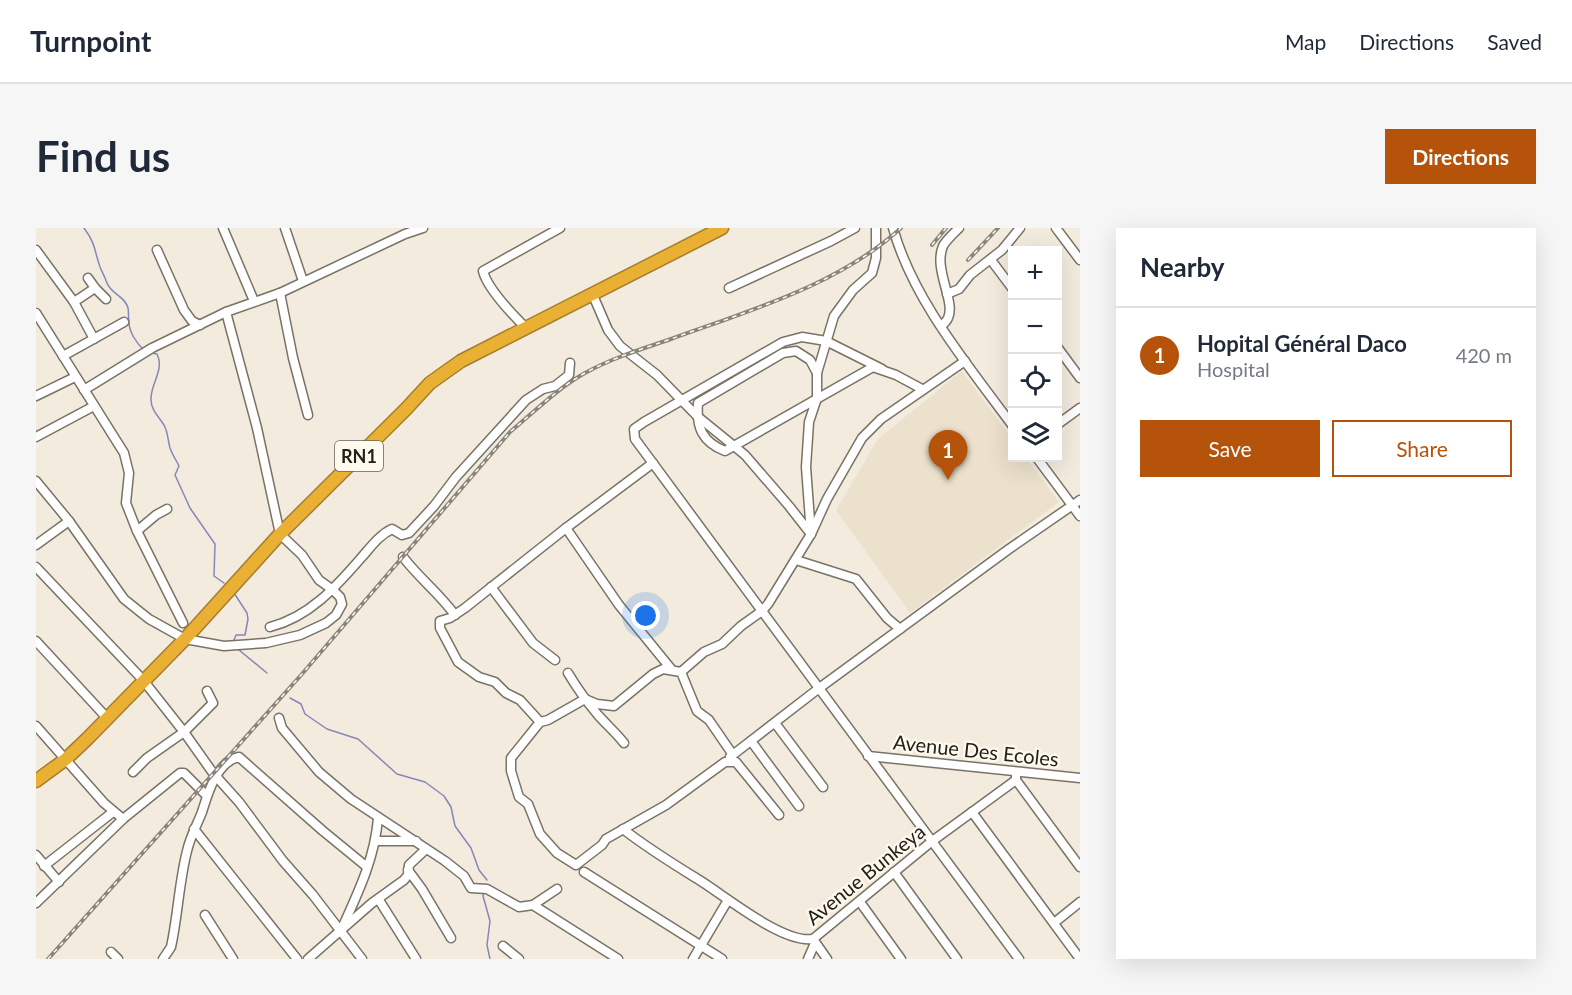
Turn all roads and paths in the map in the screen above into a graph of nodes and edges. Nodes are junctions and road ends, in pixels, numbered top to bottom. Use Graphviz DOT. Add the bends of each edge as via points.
graph roads {
  1 [pos="223,228"];
  2 [pos="285,228"];
  3 [pos="423,228"];
  4 [pos="560,228"];
  5 [pos="722,228"];
  6 [pos="855,228"];
  7 [pos="876,228"];
  8 [pos="893,228"];
  9 [pos="959,228"];
  10 [pos="1020,228"];
  11 [pos="1056,228"];
  12 [pos="404,231"];
  13 [pos="36,250"];
  14 [pos="157,250"];
  15 [pos="991,260"];
  16 [pos="1080,260"];
  17 [pos="87,278"];
  18 [pos="303,281"];
  19 [pos="1008,283"];
  20 [pos="94,288"];
  21 [pos="729,288"];
  22 [pos="280,293"];
  23 [pos="592,293"];
  24 [pos="946,294"];
  25 [pos="106,299"];
  26 [pos="254,301"];
  27 [pos="74,302"];
  28 [pos="226,312"];
  29 [pos="37,316"];
  30 [pos="124,322"];
  31 [pos="200,325"];
  32 [pos="942,326"];
  33 [pos="525,327"];
  34 [pos="94,339"];
  35 [pos="826,342"];
  36 [pos="1062,353"];
  37 [pos="63,356"];
  38 [pos="965,361"];
  39 [pos="570,363"];
  40 [pos="882,369"];
  41 [pos="817,374"];
  42 [pos="75,377"];
  43 [pos="1080,378"];
  44 [pos="922,389"];
  45 [pos="84,390"];
  46 [pos="36,396"];
  47 [pos="817,398"];
  48 [pos="683,400"];
  49 [pos="94,406"];
  50 [pos="1080,408"];
  51 [pos="308,415"];
  52 [pos="697,416"];
  53 [pos="1008,420"];
  54 [pos="1062,421"];
  55 [pos="36,437"];
  56 [pos="734,446"];
  57 [pos="1041,462"];
  58 [pos="653,463"];
  59 [pos="36,481"];
  60 [pos="1076,502"];
  61 [pos="167,509"];
  62 [pos="1080,516"];
  63 [pos="69,521"];
  64 [pos="566,528"];
  65 [pos="136,531"];
  66 [pos="280,534"];
  67 [pos="811,534"];
  68 [pos="36,545"];
  69 [pos="403,557"];
  70 [pos="796,560"];
  71 [pos="36,567"];
  72 [pos="491,588"];
  73 [pos="333,590"];
  74 [pos="762,611"];
  75 [pos="455,615"];
  76 [pos="183,622"];
  77 [pos="270,627"];
  78 [pos="900,629"];
  79 [pos="185,639"];
  80 [pos="36,641"];
  81 [pos="555,660"];
  82 [pos="677,671"];
  83 [pos="568,673"];
  84 [pos="143,680"];
  85 [pos="818,689"];
  86 [pos="207,691"];
  87 [pos="585,699"];
  88 [pos="107,718"];
  89 [pos="279,718"];
  90 [pos="540,722"];
  91 [pos="775,723"];
  92 [pos="36,726"];
  93 [pos="184,732"];
  94 [pos="751,741"];
  95 [pos="624,743"];
  96 [pos="733,755"];
  97 [pos="868,756"];
  98 [pos="66,759"];
  99 [pos="725,762"];
  100 [pos="1015,771"];
  101 [pos="133,772"];
  102 [pos="216,776"];
  103 [pos="1080,778"];
  104 [pos="1016,780"];
  105 [pos="36,781"];
  106 [pos="823,786"];
  107 [pos="206,795"];
  108 [pos="799,806"];
  109 [pos="113,812"];
  110 [pos="972,812"];
  111 [pos="779,815"];
  112 [pos="123,819"];
  113 [pos="378,819"];
  114 [pos="194,829"];
  115 [pos="623,829"];
  116 [pos="416,841"];
  117 [pos="376,842"];
  118 [pos="931,842"];
  119 [pos="426,849"];
  120 [pos="36,855"];
  121 [pos="44,866"];
  122 [pos="368,867"];
  123 [pos="1080,867"];
  124 [pos="408,870"];
  125 [pos="584,872"];
  126 [pos="894,872"];
  127 [pos="58,882"];
  128 [pos="557,889"];
  129 [pos="379,900"];
  130 [pos="728,900"];
  131 [pos="860,902"];
  132 [pos="1080,902"];
  133 [pos="36,903"];
  134 [pos="533,905"];
  135 [pos="205,915"];
  136 [pos="1054,923"];
  137 [pos="342,930"];
  138 [pos="451,938"];
  139 [pos="814,941"];
  140 [pos="701,945"];
  141 [pos="503,946"];
  142 [pos="111,952"];
  143 [pos="168,957"];
  144 [pos="118,959"];
  145 [pos="233,959"];
  146 [pos="297,959"];
  147 [pos="309,959"];
  148 [pos="362,959"];
  149 [pos="416,959"];
  150 [pos="519,959"];
  151 [pos="618,959"];
  152 [pos="693,959"];
  153 [pos="722,959"];
  154 [pos="808,959"];
  155 [pos="827,959"];
  156 [pos="901,959"];
  157 [pos="957,959"];
  158 [pos="1019,959"];
  159 [pos="1080,959"];
  1 -- 26 [label="street"];
  2 -- 18 [label="street"];
  3 -- 12 [label="street"];
  4 -- 33 [label="street" via="483,271 501,301"];
  5 -- 23 [label="highway, RN1"];
  6 -- 21 [label="street"];
  7 -- 35 [label="street" via="872,273 834,316"];
  8 -- 32 [label="street" via="913,281"];
  9 -- 24 [label="street" via="943,245 942,278"];
  10 -- 15 [label="street"];
  11 -- 16 [label="street"];
  12 -- 18 [label="street"];
  13 -- 27 [label="street"];
  14 -- 31 [label="street" via="184,310"];
  15 -- 19 [label="street"];
  15 -- 24 [label="street" via="959,289"];
  17 -- 20 [label="street"];
  18 -- 22 [label="street"];
  20 -- 25 [label="street"];
  20 -- 27 [label="street"];
  22 -- 26 [label="street"];
  22 -- 51 [label="street"];
  23 -- 33 [label="highway, RN1"];
  23 -- 48 [label="street" via="608,330 620,346"];
  24 -- 32 [label="street" via="949,318"];
  26 -- 28 [label="street"];
  27 -- 34 [label="street"];
  28 -- 31 [label="street"];
  28 -- 66 [label="street"];
  29 -- 37 [label="street"];
  30 -- 34 [label="street"];
  31 -- 45 [label="street" via="143,353"];
  32 -- 38 [label="street"];
  33 -- 66 [label="highway, RN1" via="461,361 430,383"];
  34 -- 37 [label="street"];
  35 -- 40 [label="street"];
  35 -- 41 [label="street"];
  35 -- 48 [label="street" via="802,337 783,342"];
  36 -- 43 [label="street"];
  37 -- 42 [label="street"];
  38 -- 44 [label="street"];
  38 -- 53 [label="street"];
  39 -- 73 [label="street" via="569,375 525,400 409,533 388,531"];
  40 -- 44 [label="street"];
  40 -- 47 [label="street" via="865,370"];
  41 -- 47 [label="street"];
  41 -- 52 [label="street" via="810,360 796,351 783,353 698,403"];
  42 -- 45 [label="street"];
  42 -- 46 [label="street"];
  44 -- 67 [label="street" via="862,438"];
  45 -- 49 [label="street"];
  47 -- 56 [label="street"];
  47 -- 67 [label="street" via="809,422 806,466"];
  48 -- 52 [label="street"];
  48 -- 58 [label="street" via="634,429 635,439"];
  49 -- 55 [label="street"];
  49 -- 65 [label="street" via="123,453 129,473 126,503"];
  50 -- 54 [label="street"];
  52 -- 56 [label="street"];
  52 -- 56 [label="street" via="702,433 712,446 725,451"];
  56 -- 67 [label="street"];
  57 -- 60 [label="street"];
  58 -- 64 [label="street"];
  58 -- 74 [label="street"];
  59 -- 63 [label="street"];
  60 -- 62 [label="street"];
  60 -- 78 [label="street"];
  61 -- 65 [label="street"];
  63 -- 68 [label="street"];
  63 -- 79 [label="street" via="124,599 149,619"];
  64 -- 72 [label="street"];
  64 -- 82 [label="street" via="619,605"];
  65 -- 76 [label="street"];
  66 -- 73 [label="street" via="302,555 319,580"];
  66 -- 79 [label="highway, RN1"];
  67 -- 70 [label="street"];
  69 -- 75 [label="street"];
  70 -- 74 [label="street"];
  70 -- 78 [label="street" via="856,579 886,618"];
  71 -- 84 [label="street"];
  72 -- 75 [label="street"];
  72 -- 81 [label="street" via="533,643"];
  73 -- 77 [label="street" via="295,619"];
  73 -- 79 [label="street" via="342,601 336,615 300,635 266,643 224,646"];
  74 -- 82 [label="street" via="722,644"];
  74 -- 85 [label="street"];
  75 -- 90 [label="street" via="440,621 440,628 458,662 520,700"];
  78 -- 85 [label="street"];
  79 -- 84 [label="highway, RN1"];
  80 -- 88 [label="street"];
  82 -- 87 [label="street" via="663,669 653,674 614,706"];
  82 -- 96 [label="street" via="697,711 709,720"];
  83 -- 87 [label="street"];
  84 -- 88 [label="highway, RN1"];
  84 -- 93 [label="street"];
  85 -- 91 [label="street"];
  85 -- 97 [label="street"];
  86 -- 93 [label="street" via="213,703"];
  87 -- 90 [label="street"];
  87 -- 95 [label="street"];
  88 -- 98 [label="highway, RN1"];
  89 -- 113 [label="street" via="282,728 320,772"];
  90 -- 115 [label="street" via="511,758 510,765 519,797 528,804 544,839 557,854 576,865"];
  91 -- 94 [label="street"];
  91 -- 106 [label="street"];
  92 -- 98 [label="street"];
  93 -- 101 [label="street"];
  93 -- 102 [label="street"];
  94 -- 96 [label="street"];
  94 -- 108 [label="street"];
  96 -- 99 [label="street"];
  97 -- 100 [label="street, Avenue Des Ecoles"];
  97 -- 118 [label="street"];
  98 -- 105 [label="highway, RN1"];
  98 -- 109 [label="street"];
  99 -- 111 [label="street" via="736,762"];
  99 -- 115 [label="street" via="666,805"];
  100 -- 103 [label="street, Avenue Des Ecoles"];
  100 -- 104 [label="street"];
  102 -- 107 [label="street"];
  102 -- 122 [label="street" via="240,756"];
  102 -- 137 [label="street"];
  104 -- 110 [label="street, Avenue Bunkeya"];
  104 -- 123 [label="street"];
  107 -- 112 [label="street" via="183,772"];
  107 -- 114 [label="street"];
  109 -- 112 [label="street"];
  109 -- 121 [label="street"];
  110 -- 118 [label="street, Avenue Bunkeya"];
  110 -- 136 [label="street"];
  112 -- 127 [label="street"];
  113 -- 116 [label="street"];
  113 -- 117 [label="street"];
  114 -- 143 [label="street"];
  114 -- 146 [label="street"];
  115 -- 130 [label="street, Avenue Bunkeya"];
  116 -- 117 [label="street"];
  116 -- 119 [label="street"];
  117 -- 122 [label="street"];
  118 -- 126 [label="street, Avenue Bunkeya"];
  118 -- 158 [label="street"];
  119 -- 124 [label="street"];
  119 -- 134 [label="street" via="464,876 471,888 486,889 519,907"];
  120 -- 121 [label="street"];
  121 -- 127 [label="street"];
  122 -- 137 [label="street"];
  124 -- 129 [label="street" via="404,880"];
  124 -- 138 [label="street"];
  125 -- 140 [label="street"];
  126 -- 131 [label="street, Avenue Bunkeya"];
  126 -- 157 [label="street"];
  127 -- 133 [label="street"];
  128 -- 134 [label="street"];
  129 -- 137 [label="street"];
  129 -- 149 [label="street"];
  130 -- 139 [label="street, Avenue Bunkeya" via="785,934"];
  130 -- 140 [label="street"];
  131 -- 139 [label="street, Avenue Bunkeya"];
  131 -- 156 [label="street"];
  132 -- 136 [label="street"];
  134 -- 151 [label="street"];
  135 -- 145 [label="street"];
  136 -- 159 [label="street"];
  137 -- 147 [label="street"];
  137 -- 148 [label="street"];
  139 -- 154 [label="street"];
  139 -- 155 [label="street"];
  140 -- 152 [label="street"];
  140 -- 153 [label="street"];
  141 -- 150 [label="street"];
  142 -- 144 [label="street"];
}
